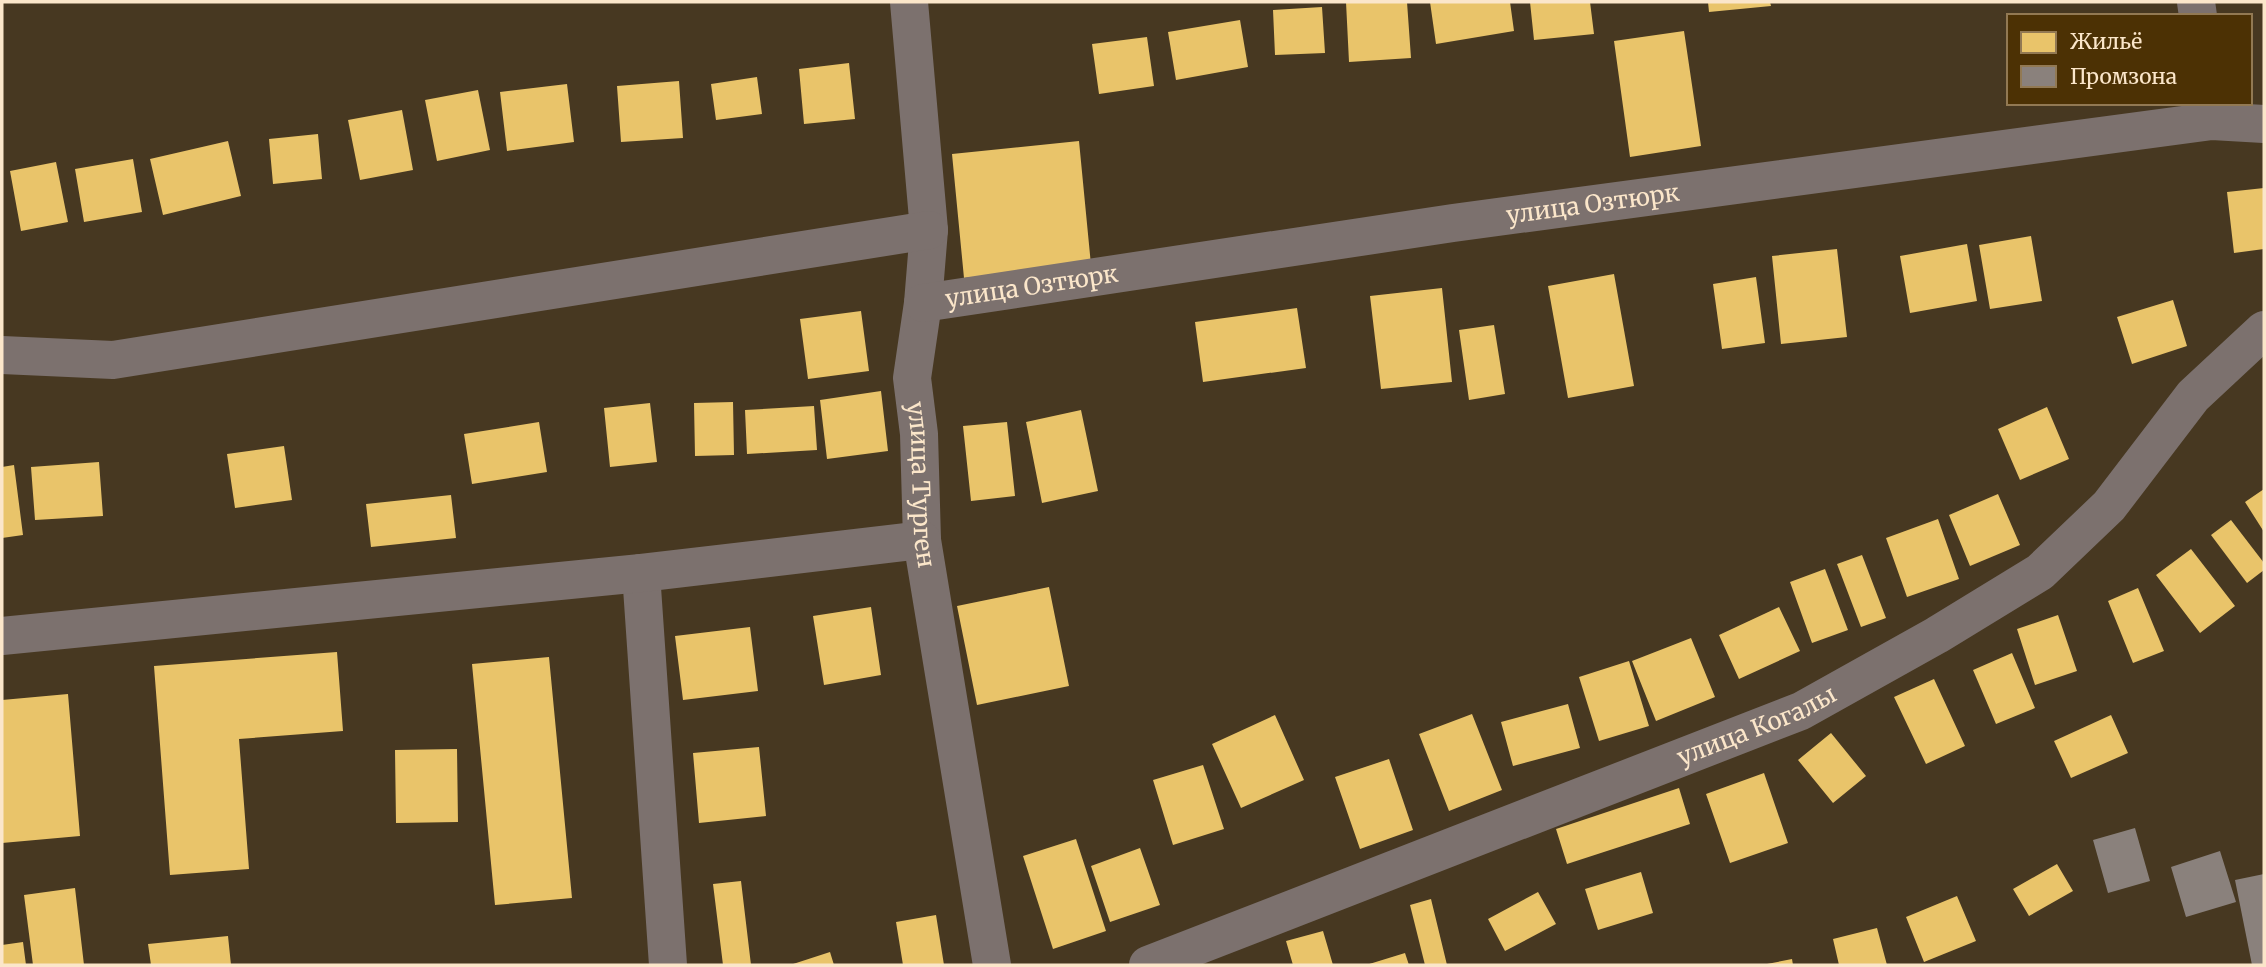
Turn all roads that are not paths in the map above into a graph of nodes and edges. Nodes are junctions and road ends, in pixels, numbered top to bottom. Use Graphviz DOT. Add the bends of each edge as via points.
graph roads {
  1 [pos="909,2"];
  2 [pos="2211,112"];
  3 [pos="2264,124"];
  4 [pos="929,230"];
  5 [pos="923,303"];
  6 [pos="2264,330"];
  7 [pos="2,355"];
  8 [pos="922,540"];
  9 [pos="641,573"];
  10 [pos="2,636"];
  11 [pos="668,965"];
  12 [pos="992,965"];
  13 [pos="1148,965"];
  1 -- 4 [label="street, улица Турген"];
  2 -- 3 [label="street, улица Озтюрк"];
  2 -- 5 [label="street, улица Озтюрк"];
  4 -- 5 [label="street, улица Турген"];
  4 -- 7 [label="street" via="113,360"];
  5 -- 8 [label="street, улица Турген" via="912,378 919,434"];
  6 -- 13 [label="street, улица Когалы" via="2193,396 2109,506 2040,572 1937,635 1801,711"];
  8 -- 9 [label="street"];
  8 -- 12 [label="street, улица Турген"];
  9 -- 10 [label="street"];
  9 -- 11 [label="street"];
}
